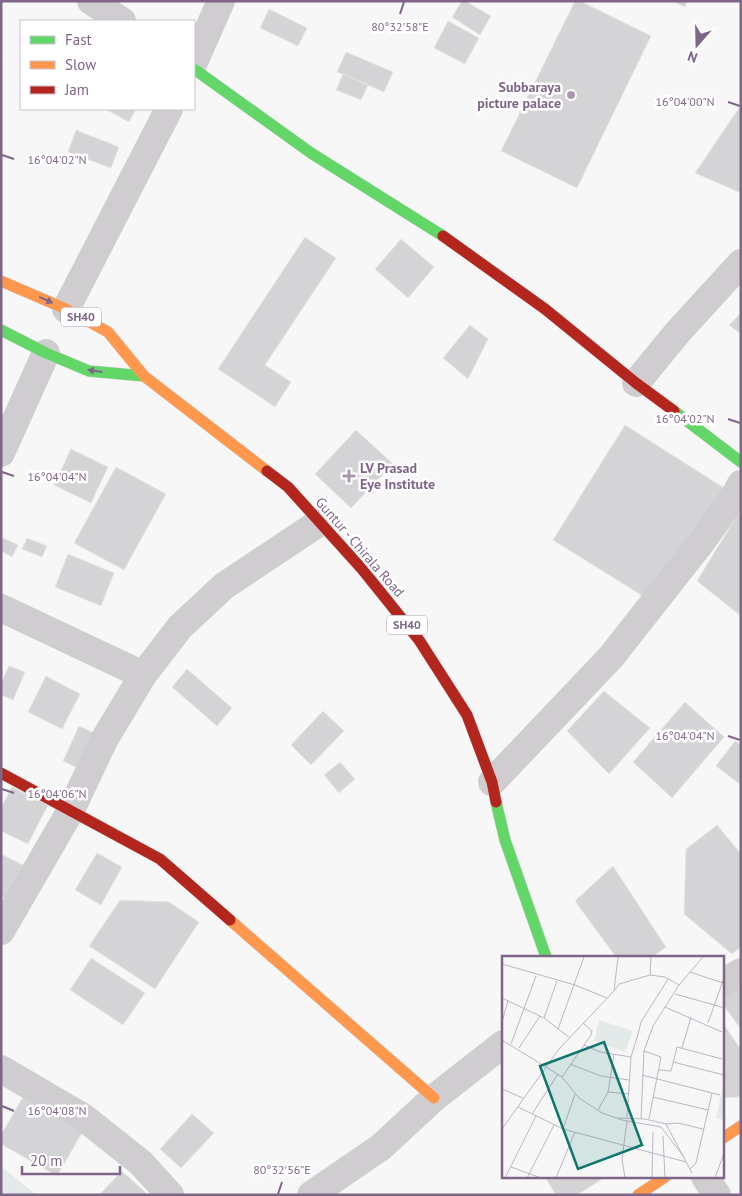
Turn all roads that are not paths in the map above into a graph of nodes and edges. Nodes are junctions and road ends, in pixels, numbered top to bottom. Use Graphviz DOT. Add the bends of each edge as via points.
graph roads {
  1 [pos="91,1"];
  2 [pos="222,1"];
  3 [pos="120,20"];
  4 [pos="195,60"];
  5 [pos="195,70"];
  6 [pos="168,110"];
  7 [pos="741,263"];
  8 [pos="1,281"];
  9 [pos="66,309"];
  10 [pos="1,330"];
  11 [pos="46,353"];
  12 [pos="144,376"];
  13 [pos="636,383"];
  14 [pos="1,453"];
  15 [pos="741,462"];
  16 [pos="741,484"];
  17 [pos="320,522"];
  18 [pos="1,608"];
  19 [pos="144,675"];
  20 [pos="1,773"];
  21 [pos="492,782"];
  22 [pos="71,810"];
  23 [pos="1,931"];
  24 [pos="546,956"];
  25 [pos="741,972"];
  26 [pos="724,981"];
  27 [pos="502,1045"];
  28 [pos="1,1069"];
  29 [pos="434,1098"];
  30 [pos="741,1126"];
  31 [pos="724,1137"];
  32 [pos="664,1178"];
  33 [pos="706,1178"];
  34 [pos="170,1195"];
  35 [pos="311,1195"];
  36 [pos="638,1195"];
  37 [pos="717,1195"];
  1 -- 3 [label="street"];
  2 -- 4 [label="street"];
  5 -- 13 [label="street" via="311,153 442,235 545,309"];
  6 -- 9 [label="street"];
  7 -- 13 [label="street"];
  8 -- 9 [label="street, Guntur - Chirala Road / SH40, one-way"];
  9 -- 12 [label="street, Guntur - Chirala Road / SH40" via="108,332"];
  10 -- 11 [label="street"];
  12 -- 11 [label="street, one-way" via="89,370"];
  11 -- 14 [label="street"];
  12 -- 17 [label="street, Guntur - Chirala Road / SH40" via="288,487"];
  13 -- 15 [label="street"];
  16 -- 21 [label="street" via="655,603 611,657"];
  17 -- 19 [label="street" via="224,586 180,627"];
  17 -- 21 [label="street, Guntur - Chirala Road / SH40" via="419,640 467,715"];
  18 -- 19 [label="street"];
  19 -- 22 [label="street" via="104,740"];
  20 -- 22 [label="street"];
  21 -- 24 [label="street, Guntur - Chirala Road / SH40" via="505,840"];
  22 -- 23 [label="street"];
  22 -- 29 [label="street" via="160,859"];
  25 -- 26 [label="street"];
  27 -- 29 [label="street"];
  28 -- 34 [label="street" via="82,1117 141,1163"];
  29 -- 35 [label="street" via="380,1147"];
  30 -- 31 [label="street"];
  32 -- 36 [label="street"];
  33 -- 37 [label="street"];
}
